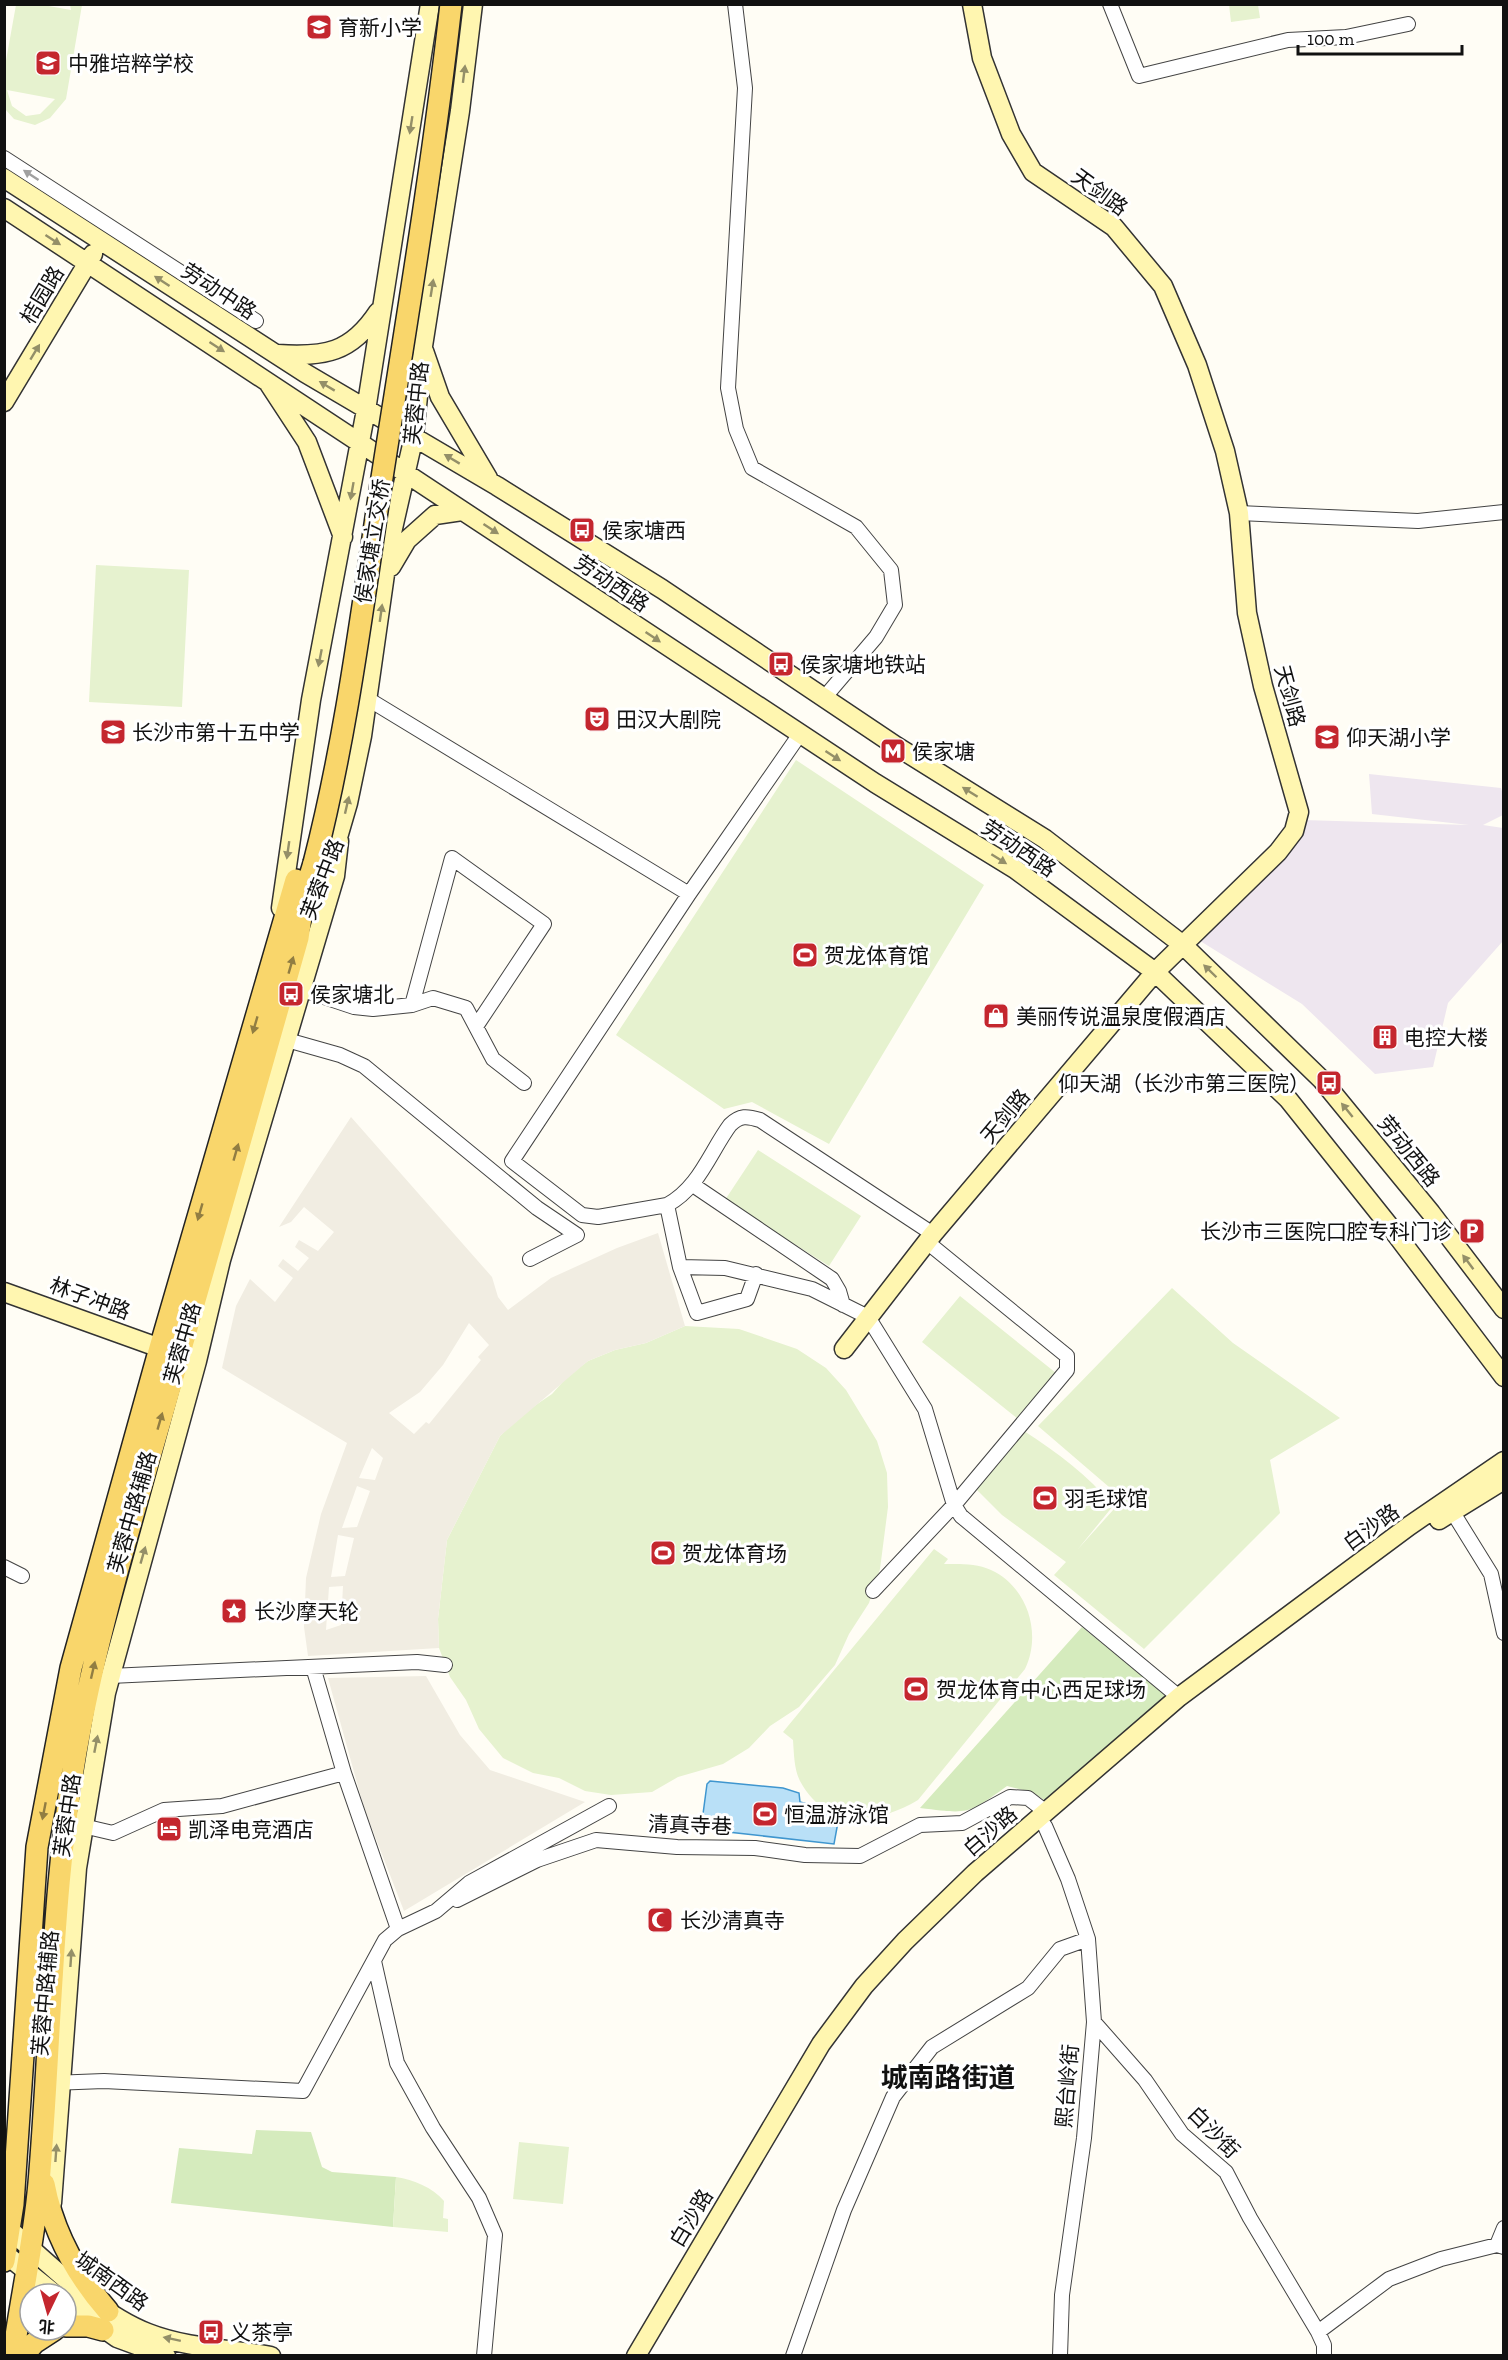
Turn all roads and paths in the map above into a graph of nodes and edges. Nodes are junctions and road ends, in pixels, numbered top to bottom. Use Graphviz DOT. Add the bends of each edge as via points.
graph roads {
  1 [pos="430,4"];
  2 [pos="438,4"];
  3 [pos="451,4"];
  4 [pos="735,4"];
  5 [pos="972,4"];
  6 [pos="1110,4"];
  7 [pos="473,5"];
  8 [pos="1408,24"];
  9 [pos="4,158"];
  10 [pos="4,178"];
  11 [pos="4,208"];
  12 [pos="101,242"];
  13 [pos="88,263"];
  14 [pos="381,308"];
  15 [pos="256,321"];
  16 [pos="423,346"];
  17 [pos="276,354"];
  18 [pos="266,379"];
  19 [pos="4,402"];
  20 [pos="366,410"];
  21 [pos="414,436"];
  22 [pos="360,444"];
  23 [pos="407,474"];
  24 [pos="491,482"];
  25 [pos="462,511"];
  26 [pos="1239,513"];
  27 [pos="1503,513"];
  28 [pos="344,538"];
  29 [pos="387,573"];
  30 [pos="824,698"];
  31 [pos="368,699"];
  32 [pos="800,734"];
  33 [pos="339,841"];
  34 [pos="308,861"];
  35 [pos="689,894"];
  36 [pos="298,938"];
  37 [pos="1183,945"];
  38 [pos="276,948"];
  39 [pos="1155,972"];
  40 [pos="303,990"];
  41 [pos="412,1005"];
  42 [pos="477,1025"];
  43 [pos="287,1040"];
  44 [pos="524,1083"];
  45 [pos="693,1185"];
  46 [pos="667,1205"];
  47 [pos="930,1238"];
  48 [pos="530,1258"];
  49 [pos="680,1267"];
  50 [pos="756,1274"];
  51 [pos="4,1292"];
  52 [pos="843,1305"];
  53 [pos="1503,1309"];
  54 [pos="868,1317"];
  55 [pos="160,1348"];
  56 [pos="844,1349"];
  57 [pos="1503,1377"];
  58 [pos="1503,1461"];
  59 [pos="1503,1480"];
  60 [pos="954,1505"];
  61 [pos="1452,1511"];
  62 [pos="4,1567"];
  63 [pos="22,1576"];
  64 [pos="873,1591"];
  65 [pos="1503,1633"];
  66 [pos="445,1665"];
  67 [pos="313,1667"];
  68 [pos="110,1676"];
  69 [pos="1179,1697"];
  70 [pos="344,1773"];
  71 [pos="609,1806"];
  72 [pos="1046,1819"];
  73 [pos="83,1826"];
  74 [pos="436,1911"];
  75 [pos="398,1929"];
  76 [pos="1088,1939"];
  77 [pos="374,1961"];
  78 [pos="1094,2022"];
  79 [pos="53,2083"];
  80 [pos="21,2101"];
  81 [pos="4,2143"];
  82 [pos="40,2166"];
  83 [pos="51,2211"];
  84 [pos="7,2227"];
  85 [pos="1503,2228"];
  86 [pos="1500,2246"];
  87 [pos="31,2247"];
  88 [pos="5,2256"];
  89 [pos="26,2270"];
  90 [pos="40,2282"];
  91 [pos="78,2308"];
  92 [pos="105,2320"];
  93 [pos="78,2326"];
  94 [pos="1318,2332"];
  95 [pos="13,2355"];
  96 [pos="166,2355"];
  97 [pos="271,2355"];
  98 [pos="484,2355"];
  99 [pos="636,2355"];
  100 [pos="649,2355"];
  101 [pos="793,2355"];
  102 [pos="1060,2355"];
  103 [pos="1324,2355"];
  1 -- 14 [label="street, one-way"];
  2 -- 34 [label="main road, 侯家塘立交桥" via="421,155"];
  3 -- 34 [label="main road, 侯家塘立交桥, bridge" via="433,157 358,637 336,766"];
  4 -- 30 [label="street" via="745,88 728,388 736,429 752,468 856,527 891,570 895,604 876,637"];
  5 -- 26 [label="street, 天剑路" via="982,58 1011,134 1033,172 1114,227 1163,286 1197,365 1225,451"];
  6 -- 8 [label="street" via="1138,76 1288,40 1346,37"];
  16 -- 7 [label="street, 芙蓉中路, one-way"];
  15 -- 9 [label="street, one-way"];
  10 -- 12 [label="street, 劳动中路"];
  11 -- 13 [label="street, one-way"];
  12 -- 13 [label="street, 桔园路"];
  17 -- 12 [label="street, 劳动中路, one-way"];
  13 -- 18 [label="street, one-way"];
  19 -- 13 [label="street, 桔园路, one-way"];
  14 -- 17 [label="street" via="356,340 333,352 308,356"];
  14 -- 20 [label="street"];
  16 -- 21 [label="street, 芙蓉中路"];
  16 -- 24 [label="street" via="440,396"];
  20 -- 17 [label="street, 劳动中路, one-way"];
  18 -- 22 [label="street"];
  18 -- 28 [label="street" via="307,442"];
  20 -- 21 [label="street, 劳动中路"];
  20 -- 22 [label="street, 芙蓉中路"];
  21 -- 23 [label="street, 芙蓉中路"];
  24 -- 21 [label="street, 劳动西路, one-way"];
  22 -- 23 [label="street"];
  22 -- 28 [label="street, 芙蓉中路, one-way"];
  23 -- 25 [label="street, 劳动西路"];
  23 -- 29 [label="street, 芙蓉中路" via="389,546"];
  24 -- 30 [label="street, 劳动西路" via="662,589"];
  25 -- 29 [label="street" via="435,515 407,540"];
  25 -- 32 [label="street, 劳动西路, one-way"];
  26 -- 27 [label="street" via="1418,521"];
  26 -- 37 [label="street, 天剑路" via="1247,613 1299,812 1294,831 1278,852"];
  28 -- 38 [label="street, 芙蓉中路, one-way" via="311,700"];
  31 -- 29 [label="street, 芙蓉中路, one-way"];
  37 -- 30 [label="street, 劳动西路, one-way" via="1045,839"];
  33 -- 31 [label="street, 芙蓉中路, one-way"];
  31 -- 35 [label="street"];
  32 -- 35 [label="street"];
  32 -- 39 [label="street, 劳动西路, one-way" via="1015,869"];
  33 -- 36 [label="street, 芙蓉中路"];
  33 -- 40 [label="street, 芙蓉中路辅路" via="335,876"];
  34 -- 36 [label="main road"];
  34 -- 38 [label="main road"];
  35 -- 46 [label="street" via="512,1161 582,1215 598,1217"];
  79 -- 36 [label="main road, 芙蓉中路, one-way" via="62,1844 90,1682 143,1480"];
  37 -- 39 [label="street, 天剑路"];
  53 -- 37 [label="street, 劳动西路, one-way" via="1431,1213 1322,1080"];
  38 -- 55 [label="main road, 芙蓉中路, one-way"];
  39 -- 47 [label="street, 天剑路"];
  39 -- 57 [label="street, 劳动西路" via="1288,1100"];
  40 -- 41 [label="street" via="354,1007"];
  40 -- 43 [label="street, 芙蓉中路辅路"];
  41 -- 42 [label="street" via="433,998 466,1008"];
  41 -- 42 [label="street" via="452,858 544,924"];
  42 -- 44 [label="street" via="494,1059"];
  43 -- 48 [label="street" via="364,1066 537,1208 577,1234"];
  68 -- 43 [label="street, 芙蓉中路辅路, one-way" via="197,1362 221,1260"];
  45 -- 46 [label="street"];
  45 -- 47 [label="street" via="730,1125 738,1117 747,1116 760,1120"];
  45 -- 52 [label="street" via="832,1279"];
  46 -- 49 [label="street"];
  47 -- 54 [label="street, 天剑路"];
  47 -- 60 [label="street" via="1067,1356 1069,1364"];
  49 -- 50 [label="street" via="725,1268"];
  49 -- 50 [label="street" via="697,1313 747,1299"];
  50 -- 52 [label="street" via="812,1289"];
  51 -- 55 [label="street, 林子冲路"];
  52 -- 54 [label="street"];
  54 -- 56 [label="street, 天剑路"];
  54 -- 60 [label="street" via="925,1409"];
  55 -- 80 [label="main road, 芙蓉中路, one-way" via="71,1668 37,1847"];
  58 -- 69 [label="street, 白沙路"];
  59 -- 61 [label="street, 白沙路"];
  60 -- 64 [label="street"];
  60 -- 69 [label="street" via="961,1516"];
  61 -- 65 [label="street" via="1491,1574"];
  61 -- 72 [label="street, 白沙路" via="1184,1704"];
  62 -- 63 [label="street"];
  66 -- 67 [label="street" via="417,1662"];
  67 -- 68 [label="street"];
  67 -- 70 [label="street"];
  73 -- 68 [label="street, 芙蓉中路辅路, one-way"];
  69 -- 72 [label="street, 白沙路"];
  70 -- 73 [label="street" via="222,1806 164,1810 113,1833"];
  70 -- 75 [label="street"];
  71 -- 74 [label="street" via="469,1883"];
  72 -- 74 [label="street, 清真寺巷" via="1028,1798 1010,1797 962,1823 920,1826 860,1856 596,1840 537,1860"];
  72 -- 76 [label="street, 熙台岭街"];
  72 -- 99 [label="street, 白沙路" via="975,1873 905,1941 841,2015"];
  72 -- 100 [label="street, 白沙路" via="910,1950 850,2021"];
  79 -- 73 [label="street, 芙蓉中路辅路, one-way"];
  74 -- 75 [label="street"];
  75 -- 77 [label="street"];
  76 -- 78 [label="street, 熙台岭街"];
  76 -- 101 [label="street" via="1060,1949 1028,1988 932,2047 893,2097 844,2210"];
  77 -- 79 [label="street" via="303,2091 104,2081"];
  77 -- 98 [label="street" via="397,2063 479,2198 495,2235"];
  78 -- 94 [label="street, 白沙街" via="1145,2080 1182,2134 1226,2172"];
  78 -- 102 [label="street, 熙台岭街" via="1084,2138 1062,2295"];
  79 -- 82 [label="main road, 芙蓉中路"];
  83 -- 79 [label="street, 芙蓉中路辅路, one-way"];
  80 -- 81 [label="main road"];
  80 -- 84 [label="main road, 芙蓉中路"];
  82 -- 83 [label="main road"];
  82 -- 87 [label="main road, 芙蓉中路"];
  83 -- 92 [label="main road" via="73,2264"];
  84 -- 87 [label="street, 城南西路"];
  84 -- 88 [label="main road, 芙蓉中路"];
  85 -- 86 [label="street"];
  86 -- 94 [label="street" via="1441,2259 1389,2279"];
  87 -- 89 [label="main road, 芙蓉中路"];
  87 -- 92 [label="street, 城南西路"];
  88 -- 89 [label="street, 城南西路"];
  89 -- 90 [label="street, 城南西路"];
  89 -- 95 [label="main road, 芙蓉中路"];
  91 -- 92 [label="street, 城南西路"];
  92 -- 93 [label="main road"];
  92 -- 96 [label="street, 城南西路" via="133,2346"];
  97 -- 92 [label="street, 城南西路, one-way" via="168,2339"];
  94 -- 103 [label="street, 白沙街"];
}
